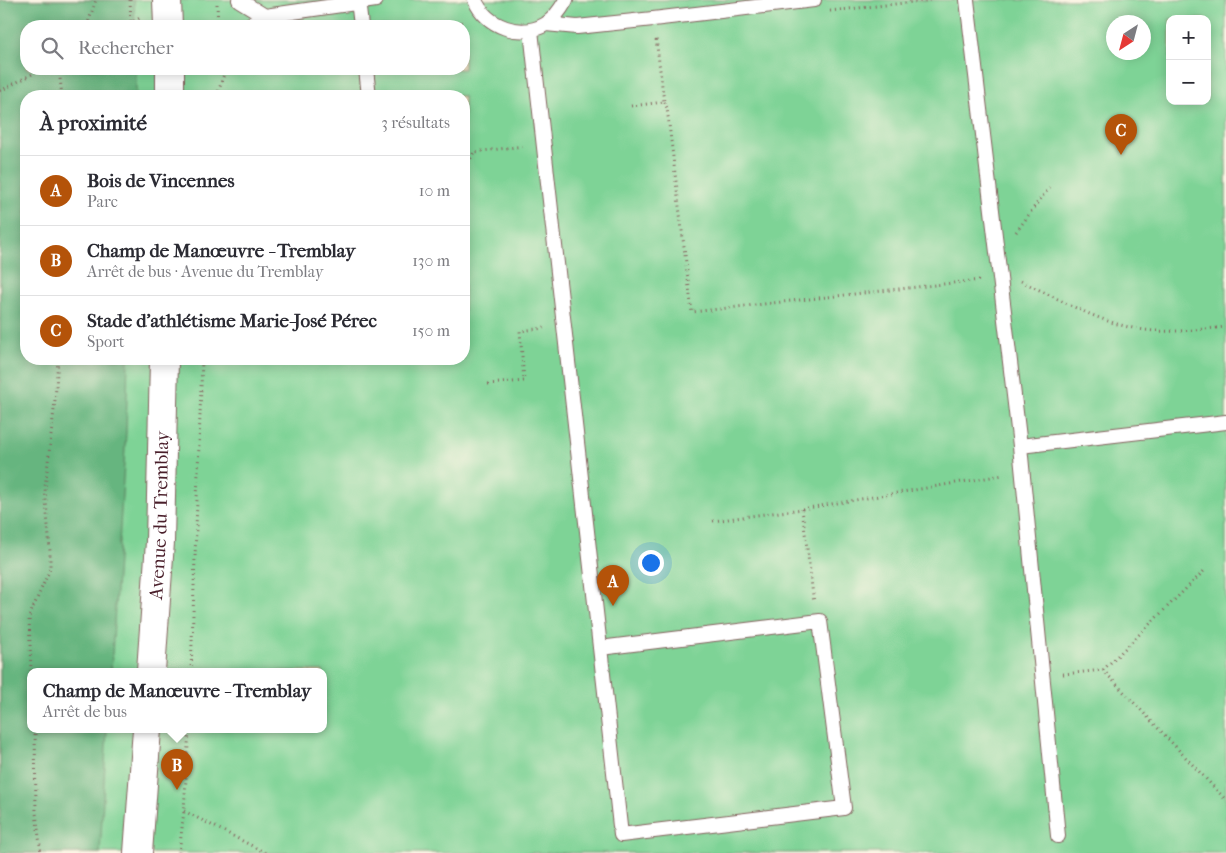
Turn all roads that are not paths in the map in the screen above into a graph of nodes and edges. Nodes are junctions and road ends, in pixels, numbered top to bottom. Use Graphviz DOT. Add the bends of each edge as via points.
graph roads {
  1 [pos="167,0"];
  2 [pos="239,0"];
  3 [pos="376,0"];
  4 [pos="475,0"];
  5 [pos="566,0"];
  6 [pos="814,0"];
  7 [pos="966,0"];
  8 [pos="358,1"];
  9 [pos="790,1"];
  10 [pos="265,16"];
  11 [pos="168,20"];
  12 [pos="258,20"];
  13 [pos="360,20"];
  14 [pos="546,24"];
  15 [pos="531,30"];
  16 [pos="170,75"];
  17 [pos="367,75"];
  18 [pos="170,90"];
  19 [pos="368,90"];
  20 [pos="164,365"];
  21 [pos="1226,422"];
  22 [pos="1020,446"];
  23 [pos="600,648"];
  24 [pos="150,668"];
  25 [pos="146,733"];
  26 [pos="1058,836"];
  27 [pos="138,853"];
  1 -- 11 [label="main road"];
  2 -- 10 [label="lane"];
  3 -- 8 [label="lane"];
  4 -- 15 [label="lane" via="485,16 499,26 515,31"];
  5 -- 14 [label="lane" via="558,14"];
  6 -- 9 [label="lane"];
  7 -- 22 [label="lane"];
  8 -- 10 [label="lane"];
  8 -- 13 [label="lane"];
  9 -- 14 [label="lane" via="577,27"];
  10 -- 12 [label="lane"];
  14 -- 15 [label="lane"];
  15 -- 23 [label="lane"];
  16 -- 18 [label="main road"];
  17 -- 19 [label="lane"];
  20 -- 24 [label="main road, Avenue du Tremblay" via="160,542"];
  21 -- 22 [label="lane"];
  22 -- 26 [label="lane"];
  23 -- 23 [label="lane" via="621,835 844,808 820,621"];
  25 -- 27 [label="main road"];
}
